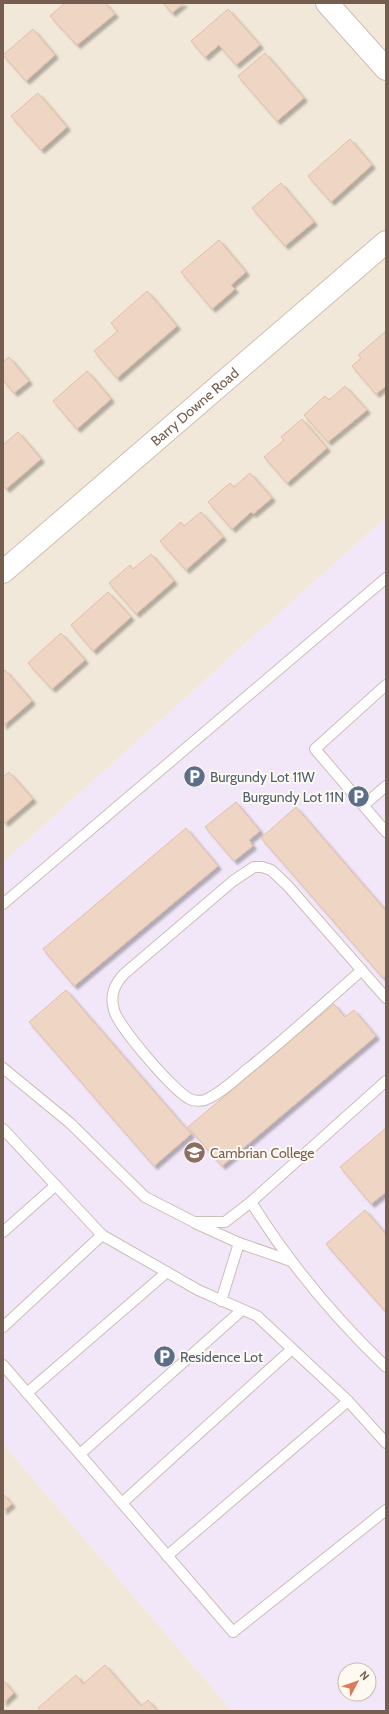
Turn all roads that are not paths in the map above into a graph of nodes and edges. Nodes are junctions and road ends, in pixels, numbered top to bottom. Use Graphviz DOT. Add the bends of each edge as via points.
graph roads {
  1 [pos="327,3"];
  2 [pos="386,69"];
  3 [pos="386,242"];
  4 [pos="3,572"];
  5 [pos="386,578"];
  6 [pos="386,685"];
  7 [pos="386,786"];
  8 [pos="364,805"];
  9 [pos="386,832"];
  10 [pos="3,904"];
  11 [pos="362,970"];
  12 [pos="386,998"];
  13 [pos="3,1068"];
  14 [pos="386,1082"];
  15 [pos="3,1129"];
  16 [pos="56,1185"];
  17 [pos="251,1202"];
  18 [pos="194,1222"];
  19 [pos="3,1232"];
  20 [pos="102,1235"];
  21 [pos="239,1243"];
  22 [pos="292,1261"];
  23 [pos="167,1272"];
  24 [pos="221,1301"];
  25 [pos="242,1310"];
  26 [pos="3,1327"];
  27 [pos="292,1349"];
  28 [pos="3,1365"];
  29 [pos="386,1367"];
  30 [pos="27,1393"];
  31 [pos="348,1401"];
  32 [pos="386,1443"];
  33 [pos="80,1454"];
  34 [pos="122,1503"];
  35 [pos="386,1510"];
  36 [pos="167,1556"];
  1 -- 2 [label="main road"];
  3 -- 4 [label="main road, Barry Downe Road"];
  5 -- 10 [label="lane"];
  6 -- 8 [label="lane" via="315,749"];
  7 -- 8 [label="lane"];
  8 -- 9 [label="lane"];
  11 -- 11 [label="lane" via="287,885 271,870 254,867 233,881 124,974 115,984 112,997 114,1011 121,1024 175,1088 190,1100 203,1100 218,1093 271,1051"];
  11 -- 12 [label="lane"];
  13 -- 18 [label="lane" via="70,1122 145,1197"];
  14 -- 17 [label="lane"];
  15 -- 16 [label="lane"];
  16 -- 19 [label="lane"];
  16 -- 20 [label="lane"];
  17 -- 18 [label="lane" via="225,1222"];
  17 -- 22 [label="lane"];
  18 -- 21 [label="lane"];
  20 -- 23 [label="lane"];
  20 -- 26 [label="lane"];
  21 -- 22 [label="lane"];
  21 -- 24 [label="lane"];
  22 -- 29 [label="lane" via="362,1344"];
  23 -- 24 [label="lane"];
  23 -- 30 [label="lane"];
  24 -- 25 [label="lane"];
  25 -- 27 [label="lane" via="257,1316"];
  25 -- 33 [label="lane"];
  27 -- 31 [label="lane"];
  27 -- 34 [label="lane"];
  28 -- 30 [label="lane"];
  30 -- 33 [label="lane"];
  31 -- 32 [label="lane"];
  31 -- 36 [label="lane"];
  33 -- 34 [label="lane"];
  34 -- 36 [label="lane"];
  35 -- 36 [label="lane" via="233,1632"];
}
